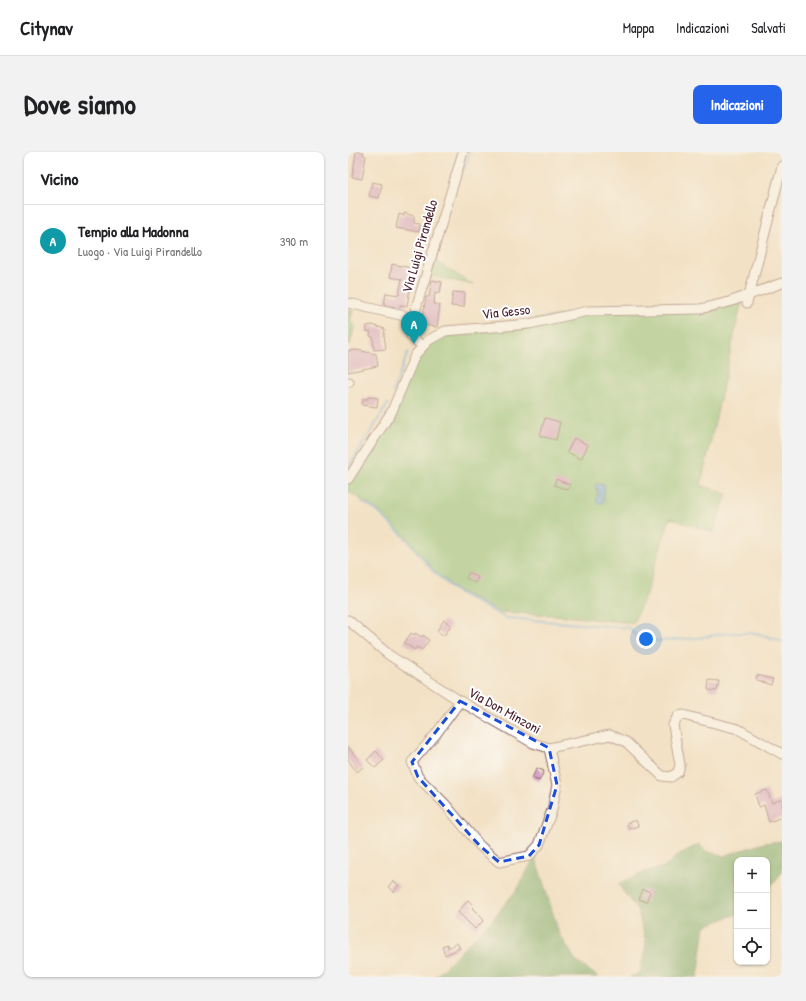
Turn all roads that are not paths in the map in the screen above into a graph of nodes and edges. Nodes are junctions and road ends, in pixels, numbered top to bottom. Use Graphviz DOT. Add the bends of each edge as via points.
graph roads {
  1 [pos="464,152"];
  2 [pos="782,166"];
  3 [pos="782,283"];
  4 [pos="748,299"];
  5 [pos="348,303"];
  6 [pos="413,318"];
  7 [pos="422,346"];
  8 [pos="348,479"];
  9 [pos="348,620"];
  10 [pos="460,701"];
  11 [pos="549,748"];
  12 [pos="782,754"];
  1 -- 6 [label="street, Via Luigi Pirandello"];
  2 -- 4 [label="street"];
  3 -- 4 [label="street, Via Gesso"];
  4 -- 7 [label="street, Via Gesso" via="700,309 588,312 529,324 445,331"];
  5 -- 6 [label="street"];
  6 -- 7 [label="street, Via Luigi Pirandello" via="411,336"];
  7 -- 8 [label="street, Via Gesso" via="409,366 392,411"];
  9 -- 10 [label="street, Via Don Minzoni" via="389,655"];
  10 -- 11 [label="street, Via Don Minzoni" via="533,743"];
  10 -- 11 [label="street" via="412,762 418,777 480,846 499,862 529,856 539,845 552,810 557,785"];
  11 -- 12 [label="street, Via Don Minzoni" via="610,735 626,742 662,776 671,777 678,772 680,765 673,724 678,716 683,715 738,729"];
}
